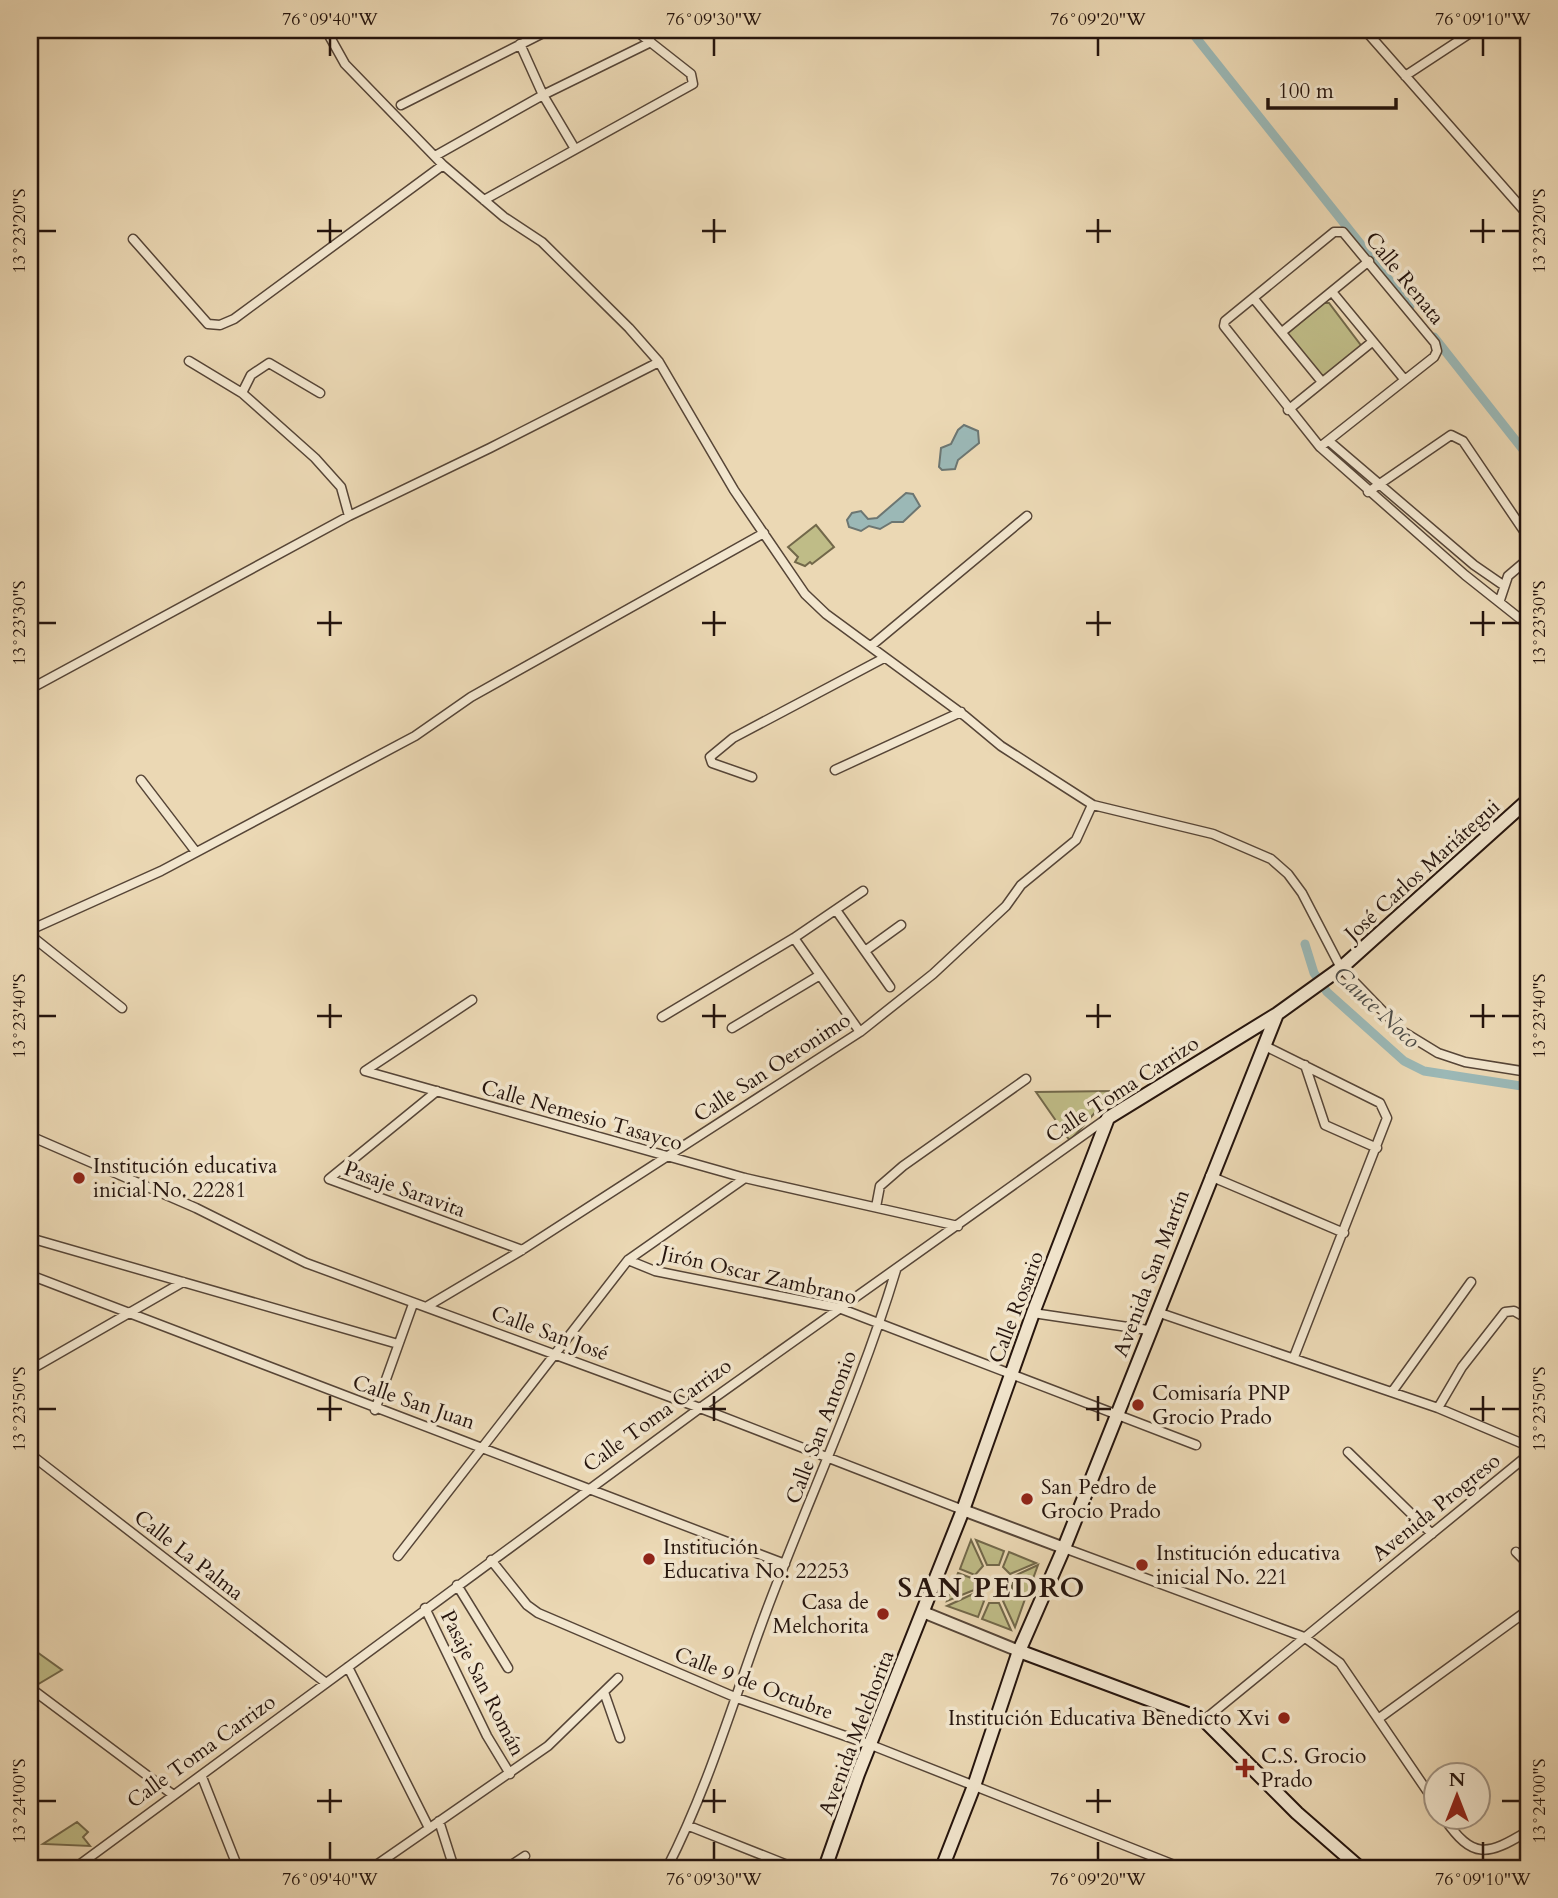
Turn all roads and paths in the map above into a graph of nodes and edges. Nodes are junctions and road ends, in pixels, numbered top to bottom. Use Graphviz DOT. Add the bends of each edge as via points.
graph roads {
  1 [pos="326,30"];
  2 [pos="549,30"];
  3 [pos="635,30"];
  4 [pos="1365,30"];
  5 [pos="1475,30"];
  6 [pos="652,42"];
  7 [pos="520,44"];
  8 [pos="1405,76"];
  9 [pos="543,95"];
  10 [pos="401,105"];
  11 [pos="575,149"];
  12 [pos="435,156"];
  13 [pos="443,165"];
  14 [pos="484,200"];
  15 [pos="1528,215"];
  16 [pos="133,239"];
  17 [pos="1369,261"];
  18 [pos="1333,293"];
  19 [pos="1254,299"];
  20 [pos="1282,332"];
  21 [pos="1372,342"];
  22 [pos="188,360"];
  23 [pos="659,362"];
  24 [pos="1404,379"];
  25 [pos="1322,382"];
  26 [pos="243,393"];
  27 [pos="320,393"];
  28 [pos="1289,410"];
  29 [pos="1330,442"];
  30 [pos="1320,447"];
  31 [pos="1382,485"];
  32 [pos="1368,492"];
  33 [pos="349,516"];
  34 [pos="1027,516"];
  35 [pos="764,533"];
  36 [pos="1528,537"];
  37 [pos="1528,559"];
  38 [pos="1503,585"];
  39 [pos="1500,600"];
  40 [pos="1528,625"];
  41 [pos="871,646"];
  42 [pos="884,659"];
  43 [pos="30,689"];
  44 [pos="961,712"];
  45 [pos="835,770"];
  46 [pos="752,778"];
  47 [pos="141,780"];
  48 [pos="1528,800"];
  49 [pos="1092,805"];
  50 [pos="196,852"];
  51 [pos="863,891"];
  52 [pos="836,910"];
  53 [pos="901,925"];
  54 [pos="30,932"];
  55 [pos="794,938"];
  56 [pos="865,951"];
  57 [pos="1341,968"];
  58 [pos="820,975"];
  59 [pos="1325,979"];
  60 [pos="890,988"];
  61 [pos="472,1000"];
  62 [pos="122,1008"];
  63 [pos="1277,1014"];
  64 [pos="662,1017"];
  65 [pos="732,1028"];
  66 [pos="860,1032"];
  67 [pos="1263,1045"];
  68 [pos="1305,1065"];
  69 [pos="1528,1072"];
  70 [pos="1026,1079"];
  71 [pos="438,1091"];
  72 [pos="1108,1118"];
  73 [pos="30,1136"];
  74 [pos="1377,1148"];
  75 [pos="665,1157"];
  76 [pos="1210,1176"];
  77 [pos="745,1178"];
  78 [pos="876,1207"];
  79 [pos="958,1226"];
  80 [pos="1344,1233"];
  81 [pos="30,1238"];
  82 [pos="522,1250"];
  83 [pos="628,1260"];
  84 [pos="896,1270"];
  85 [pos="30,1275"];
  86 [pos="183,1282"];
  87 [pos="1471,1282"];
  88 [pos="413,1304"];
  89 [pos="426,1307"];
  90 [pos="839,1308"];
  91 [pos="1157,1312"];
  92 [pos="1033,1313"];
  93 [pos="130,1315"];
  94 [pos="1528,1319"];
  95 [pos="880,1324"];
  96 [pos="1149,1330"];
  97 [pos="398,1345"];
  98 [pos="553,1354"];
  99 [pos="1294,1357"];
  100 [pos="30,1370"];
  101 [pos="1011,1374"];
  102 [pos="1392,1392"];
  103 [pos="700,1408"];
  104 [pos="1438,1408"];
  105 [pos="375,1410"];
  106 [pos="1118,1413"];
  107 [pos="1196,1445"];
  108 [pos="482,1446"];
  109 [pos="1528,1446"];
  110 [pos="1348,1452"];
  111 [pos="30,1454"];
  112 [pos="1528,1455"];
  113 [pos="829,1457"];
  114 [pos="591,1487"];
  115 [pos="963,1510"];
  116 [pos="1432,1534"];
  117 [pos="1064,1548"];
  118 [pos="1516,1552"];
  119 [pos="398,1556"];
  120 [pos="491,1560"];
  121 [pos="785,1564"];
  122 [pos="1528,1564"];
  123 [pos="457,1585"];
  124 [pos="425,1608"];
  125 [pos="1528,1611"];
  126 [pos="923,1612"];
  127 [pos="1304,1637"];
  128 [pos="1019,1651"];
  129 [pos="348,1667"];
  130 [pos="508,1668"];
  131 [pos="618,1678"];
  132 [pos="327,1683"];
  133 [pos="31,1691"];
  134 [pos="604,1692"];
  135 [pos="737,1698"];
  136 [pos="1378,1719"];
  137 [pos="1204,1720"];
  138 [pos="620,1738"];
  139 [pos="871,1745"];
  140 [pos="509,1773"];
  141 [pos="202,1777"];
  142 [pos="1422,1783"];
  143 [pos="974,1786"];
  144 [pos="172,1794"];
  145 [pos="439,1821"];
  146 [pos="689,1826"];
  147 [pos="429,1828"];
  148 [pos="1528,1831"];
  149 [pos="1455,1832"];
  150 [pos="525,1856"];
  151 [pos="75,1868"];
  152 [pos="238,1868"];
  153 [pos="372,1868"];
  154 [pos="454,1868"];
  155 [pos="507,1868"];
  156 [pos="667,1868"];
  157 [pos="795,1868"];
  158 [pos="825,1868"];
  159 [pos="943,1868"];
  160 [pos="1182,1868"];
  161 [pos="1360,1868"];
  1 -- 12 [label="street" via="345,64"];
  2 -- 7 [label="street"];
  3 -- 6 [label="street"];
  4 -- 8 [label="street"];
  5 -- 8 [label="street"];
  6 -- 9 [label="street"];
  6 -- 11 [label="street" via="691,74 692,84"];
  7 -- 9 [label="street"];
  7 -- 10 [label="street"];
  8 -- 15 [label="street"];
  9 -- 11 [label="street"];
  9 -- 12 [label="street"];
  11 -- 14 [label="street"];
  12 -- 13 [label="street"];
  13 -- 14 [label="street"];
  13 -- 16 [label="street" via="234,319 219,325 208,324"];
  14 -- 23 [label="street" via="542,242"];
  17 -- 18 [label="street"];
  17 -- 19 [label="street, Calle Renata" via="1346,234 1334,232"];
  17 -- 24 [label="street, Calle Renata" via="1435,343 1434,357"];
  18 -- 20 [label="street"];
  18 -- 21 [label="street"];
  19 -- 20 [label="street"];
  19 -- 28 [label="street" via="1224,326"];
  20 -- 25 [label="street"];
  21 -- 24 [label="street"];
  21 -- 25 [label="street"];
  22 -- 26 [label="street"];
  23 -- 33 [label="street"];
  23 -- 35 [label="street"];
  24 -- 29 [label="street"];
  25 -- 28 [label="street"];
  26 -- 27 [label="street" via="251,375 269,363"];
  26 -- 33 [label="street" via="341,487"];
  28 -- 30 [label="street"];
  29 -- 30 [label="street"];
  29 -- 31 [label="street"];
  30 -- 32 [label="street"];
  31 -- 32 [label="street"];
  31 -- 36 [label="street" via="1451,435 1462,441"];
  31 -- 38 [label="street"];
  32 -- 39 [label="street"];
  33 -- 43 [label="street"];
  34 -- 41 [label="street"];
  35 -- 41 [label="street" via="805,594"];
  35 -- 50 [label="street" via="471,698 415,736"];
  37 -- 38 [label="street"];
  38 -- 39 [label="street"];
  39 -- 40 [label="street"];
  41 -- 42 [label="street"];
  42 -- 44 [label="street"];
  42 -- 46 [label="street" via="733,738 711,755 712,763"];
  44 -- 45 [label="street"];
  44 -- 49 [label="street" via="1001,746"];
  47 -- 50 [label="street"];
  48 -- 57 [label="main road, José Carlos Mariátegui"];
  49 -- 57 [label="street" via="1213,834 1271,859 1302,893"];
  49 -- 66 [label="street, Calle San Oeronimo" via="1076,839 1021,885 1006,906 933,974"];
  50 -- 54 [label="street"];
  51 -- 52 [label="street"];
  52 -- 55 [label="street"];
  52 -- 56 [label="street"];
  53 -- 56 [label="street"];
  54 -- 62 [label="street"];
  55 -- 58 [label="street"];
  55 -- 64 [label="street"];
  56 -- 60 [label="street"];
  57 -- 59 [label="main road, José Carlos Mariátegui"];
  57 -- 69 [label="street" via="1419,1043 1465,1062"];
  58 -- 65 [label="street"];
  58 -- 66 [label="street"];
  59 -- 63 [label="main road, Calle Toma Carrizo"];
  61 -- 71 [label="street, Calle Nemesio Tasayco" via="366,1068 368,1073"];
  63 -- 67 [label="main road, Avenida San Martín"];
  63 -- 72 [label="main road, Calle Toma Carrizo"];
  66 -- 75 [label="street, Calle San Oeronimo"];
  67 -- 68 [label="street"];
  67 -- 76 [label="main road, Avenida San Martín"];
  68 -- 74 [label="street" via="1325,1125"];
  68 -- 74 [label="street" via="1380,1102 1387,1118"];
  70 -- 78 [label="street" via="903,1166 880,1186"];
  71 -- 75 [label="street, Calle Nemesio Tasayco"];
  71 -- 82 [label="street, Pasaje Saravita" via="329,1179"];
  72 -- 79 [label="street, Calle Toma Carrizo"];
  72 -- 92 [label="main road, Calle Rosario"];
  73 -- 88 [label="street, Calle San José" via="196,1208 306,1263"];
  74 -- 80 [label="street"];
  75 -- 77 [label="street, Calle Nemesio Tasayco"];
  75 -- 82 [label="street, Calle San Oeronimo"];
  76 -- 80 [label="street"];
  76 -- 91 [label="main road, Avenida San Martín"];
  77 -- 78 [label="street, Calle Nemesio Tasayco"];
  77 -- 83 [label="street"];
  78 -- 79 [label="street, Calle Nemesio Tasayco"];
  79 -- 84 [label="street, Calle Toma Carrizo"];
  80 -- 99 [label="street"];
  81 -- 86 [label="street"];
  82 -- 89 [label="street, Calle San Oeronimo"];
  83 -- 90 [label="street, Jirón Oscar Zambrano" via="655,1270"];
  83 -- 98 [label="street"];
  84 -- 90 [label="street, Calle Toma Carrizo"];
  84 -- 95 [label="street, Calle San Antonio"];
  85 -- 93 [label="street, Calle San Juan"];
  86 -- 93 [label="street"];
  86 -- 97 [label="street"];
  87 -- 102 [label="street"];
  88 -- 89 [label="street, Calle San José"];
  88 -- 97 [label="street"];
  89 -- 98 [label="street, Calle San José"];
  90 -- 95 [label="street, Jirón Oscar Zambrano"];
  90 -- 103 [label="street, Calle Toma Carrizo"];
  91 -- 96 [label="main road, Avenida San Martín"];
  91 -- 99 [label="street"];
  92 -- 96 [label="street"];
  92 -- 101 [label="main road, Calle Rosario"];
  93 -- 100 [label="street"];
  93 -- 105 [label="street, Calle San Juan"];
  94 -- 104 [label="street" via="1514,1311 1505,1312 1462,1367"];
  95 -- 101 [label="street, Jirón Oscar Zambrano"];
  95 -- 113 [label="street, Calle San Antonio"];
  96 -- 106 [label="main road, Avenida San Martín"];
  97 -- 105 [label="street"];
  98 -- 103 [label="street, Calle San José"];
  98 -- 108 [label="street"];
  99 -- 102 [label="street"];
  101 -- 106 [label="street, Jirón Oscar Zambrano"];
  101 -- 115 [label="main road, Calle Rosario"];
  102 -- 104 [label="street"];
  103 -- 113 [label="street, Calle San José"];
  103 -- 114 [label="street, Calle Toma Carrizo"];
  104 -- 109 [label="street"];
  105 -- 108 [label="street, Calle San Juan"];
  106 -- 107 [label="street, Jirón Oscar Zambrano"];
  106 -- 117 [label="main road, Avenida San Martín"];
  108 -- 114 [label="street, Calle San Juan"];
  108 -- 119 [label="street"];
  110 -- 116 [label="street"];
  111 -- 132 [label="street, Calle La Palma"];
  112 -- 116 [label="street, Avenida Progreso"];
  113 -- 115 [label="street, Calle San José"];
  113 -- 121 [label="street, Calle San Antonio"];
  114 -- 120 [label="street, Calle Toma Carrizo"];
  114 -- 121 [label="street, Calle San Juan"];
  115 -- 117 [label="street, Calle San José"];
  115 -- 126 [label="main road, Calle Rosario"];
  116 -- 127 [label="street, Avenida Progreso"];
  117 -- 127 [label="street"];
  117 -- 128 [label="main road, Avenida San Martín"];
  118 -- 122 [label="street"];
  120 -- 123 [label="street, Calle Toma Carrizo"];
  120 -- 135 [label="street, Calle 9 de Octubre" via="538,1613"];
  121 -- 135 [label="street, Calle San Antonio"];
  123 -- 124 [label="street, Calle Toma Carrizo"];
  123 -- 130 [label="street"];
  124 -- 129 [label="street, Calle Toma Carrizo"];
  124 -- 140 [label="street, Pasaje San Román"];
  125 -- 136 [label="street"];
  126 -- 128 [label="street"];
  126 -- 139 [label="main road, Avenida Melchorita"];
  127 -- 136 [label="street" via="1340,1663"];
  127 -- 137 [label="street, Avenida Progreso"];
  128 -- 137 [label="main road"];
  128 -- 143 [label="main road, Avenida San Martín"];
  129 -- 132 [label="street, Calle Toma Carrizo"];
  129 -- 147 [label="street"];
  131 -- 134 [label="street"];
  132 -- 141 [label="street, Calle Toma Carrizo"];
  133 -- 144 [label="street"];
  134 -- 138 [label="street"];
  134 -- 140 [label="street" via="548,1746"];
  135 -- 139 [label="street, Calle 9 de Octubre"];
  135 -- 146 [label="street, Calle San Antonio"];
  136 -- 142 [label="street"];
  137 -- 161 [label="main road"];
  139 -- 143 [label="street, Calle 9 de Octubre"];
  139 -- 158 [label="main road, Avenida Melchorita"];
  140 -- 145 [label="street"];
  141 -- 144 [label="street, Calle Toma Carrizo"];
  141 -- 152 [label="street"];
  143 -- 159 [label="main road, Avenida San Martín"];
  143 -- 160 [label="street, Calle 9 de Octubre"];
  144 -- 151 [label="street, Calle Toma Carrizo"];
  145 -- 147 [label="street"];
  145 -- 154 [label="street"];
  146 -- 156 [label="street, Calle San Antonio"];
  146 -- 157 [label="street"];
  147 -- 153 [label="street"];
  148 -- 149 [label="street" via="1490,1851 1465,1844"];
  150 -- 155 [label="street"];
}
